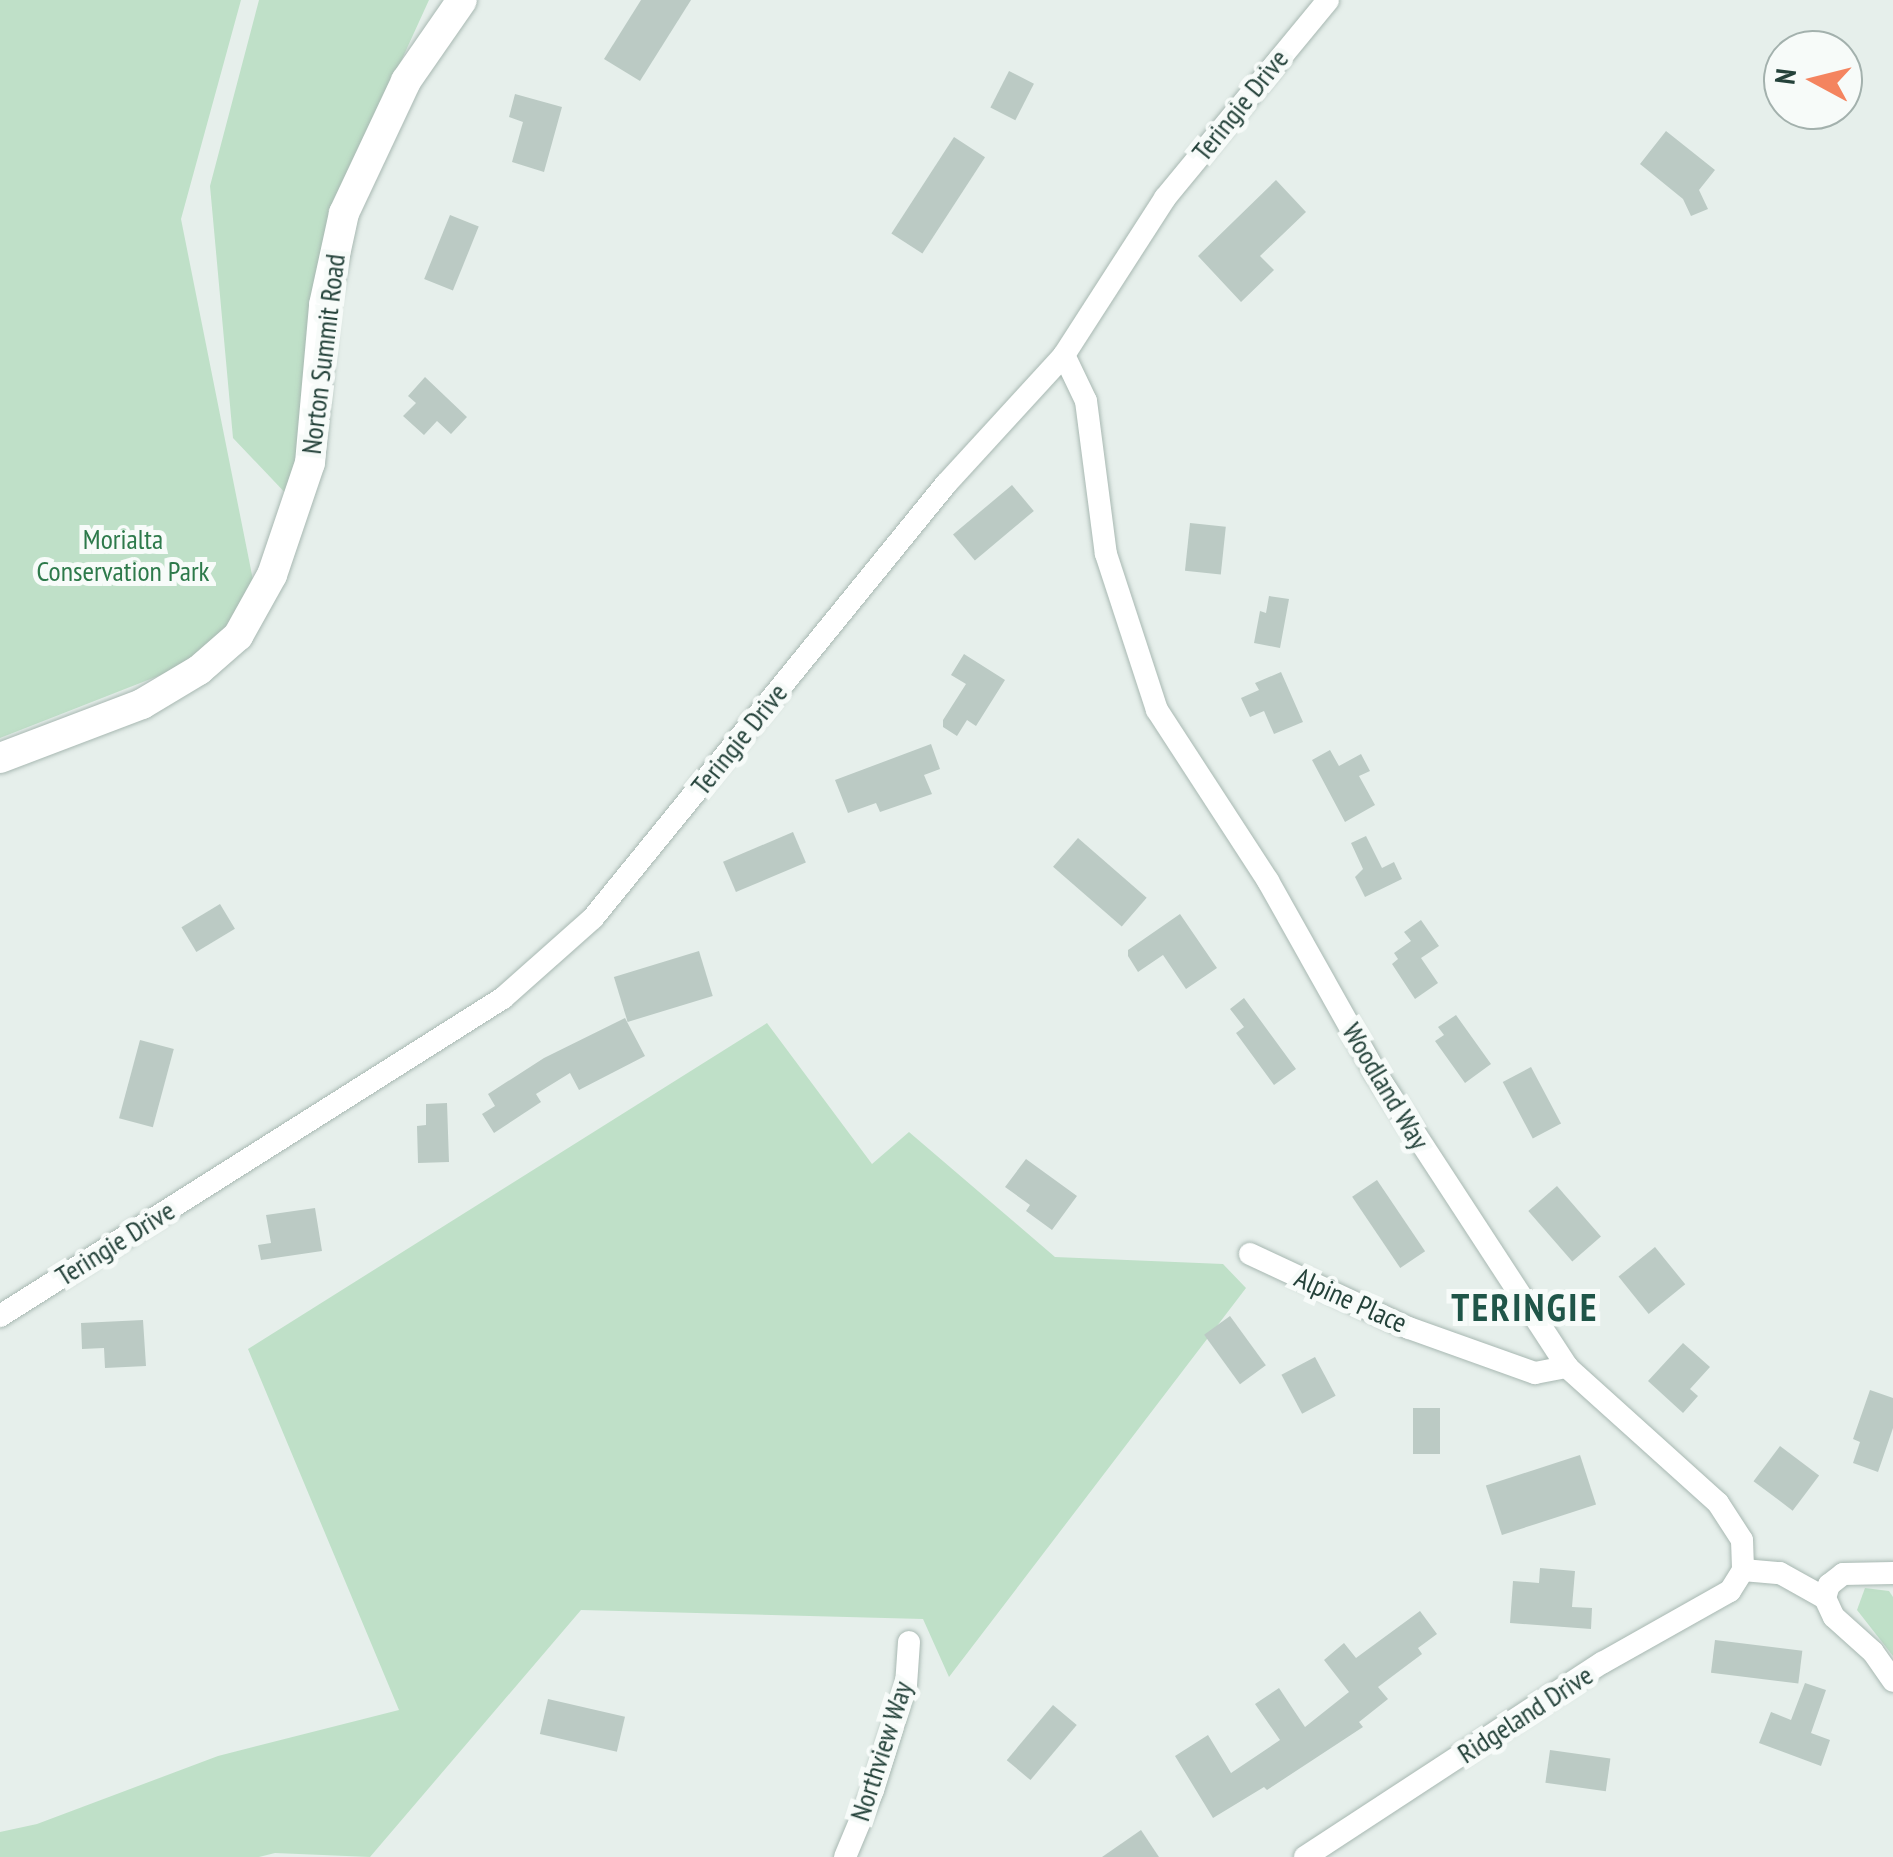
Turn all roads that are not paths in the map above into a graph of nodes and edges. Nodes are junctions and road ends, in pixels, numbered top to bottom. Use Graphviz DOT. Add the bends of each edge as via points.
graph roads {
  1 [pos="462,0"];
  2 [pos="1328,0"];
  3 [pos="1064,355"];
  4 [pos="0,758"];
  5 [pos="1250,1254"];
  6 [pos="0,1316"];
  7 [pos="1568,1367"];
  8 [pos="1743,1570"];
  9 [pos="1893,1573"];
  10 [pos="1825,1598"];
  11 [pos="909,1642"];
  12 [pos="1893,1681"];
  13 [pos="845,1857"];
  14 [pos="1304,1857"];
  1 -- 4 [label="main road, Norton Summit Road" via="406,81 344,213 324,305 310,463 272,575 238,636 199,670 142,704"];
  2 -- 3 [label="street, Teringie Drive" via="1165,198"];
  3 -- 6 [label="street, Teringie Drive" via="946,484 593,918 503,998"];
  3 -- 7 [label="street, Woodland Way" via="1086,401 1106,554 1157,710 1268,881 1375,1072"];
  5 -- 7 [label="street, Alpine Place" via="1409,1328 1536,1372"];
  7 -- 8 [label="street, Woodland Way" via="1718,1503 1742,1540"];
  8 -- 10 [label="street" via="1780,1573"];
  8 -- 14 [label="street, Ridgeland Drive" via="1730,1591 1602,1663"];
  9 -- 10 [label="street" via="1844,1574"];
  10 -- 12 [label="street" via="1834,1617"];
  11 -- 13 [label="street, Northview Way" via="906,1685"];
}
